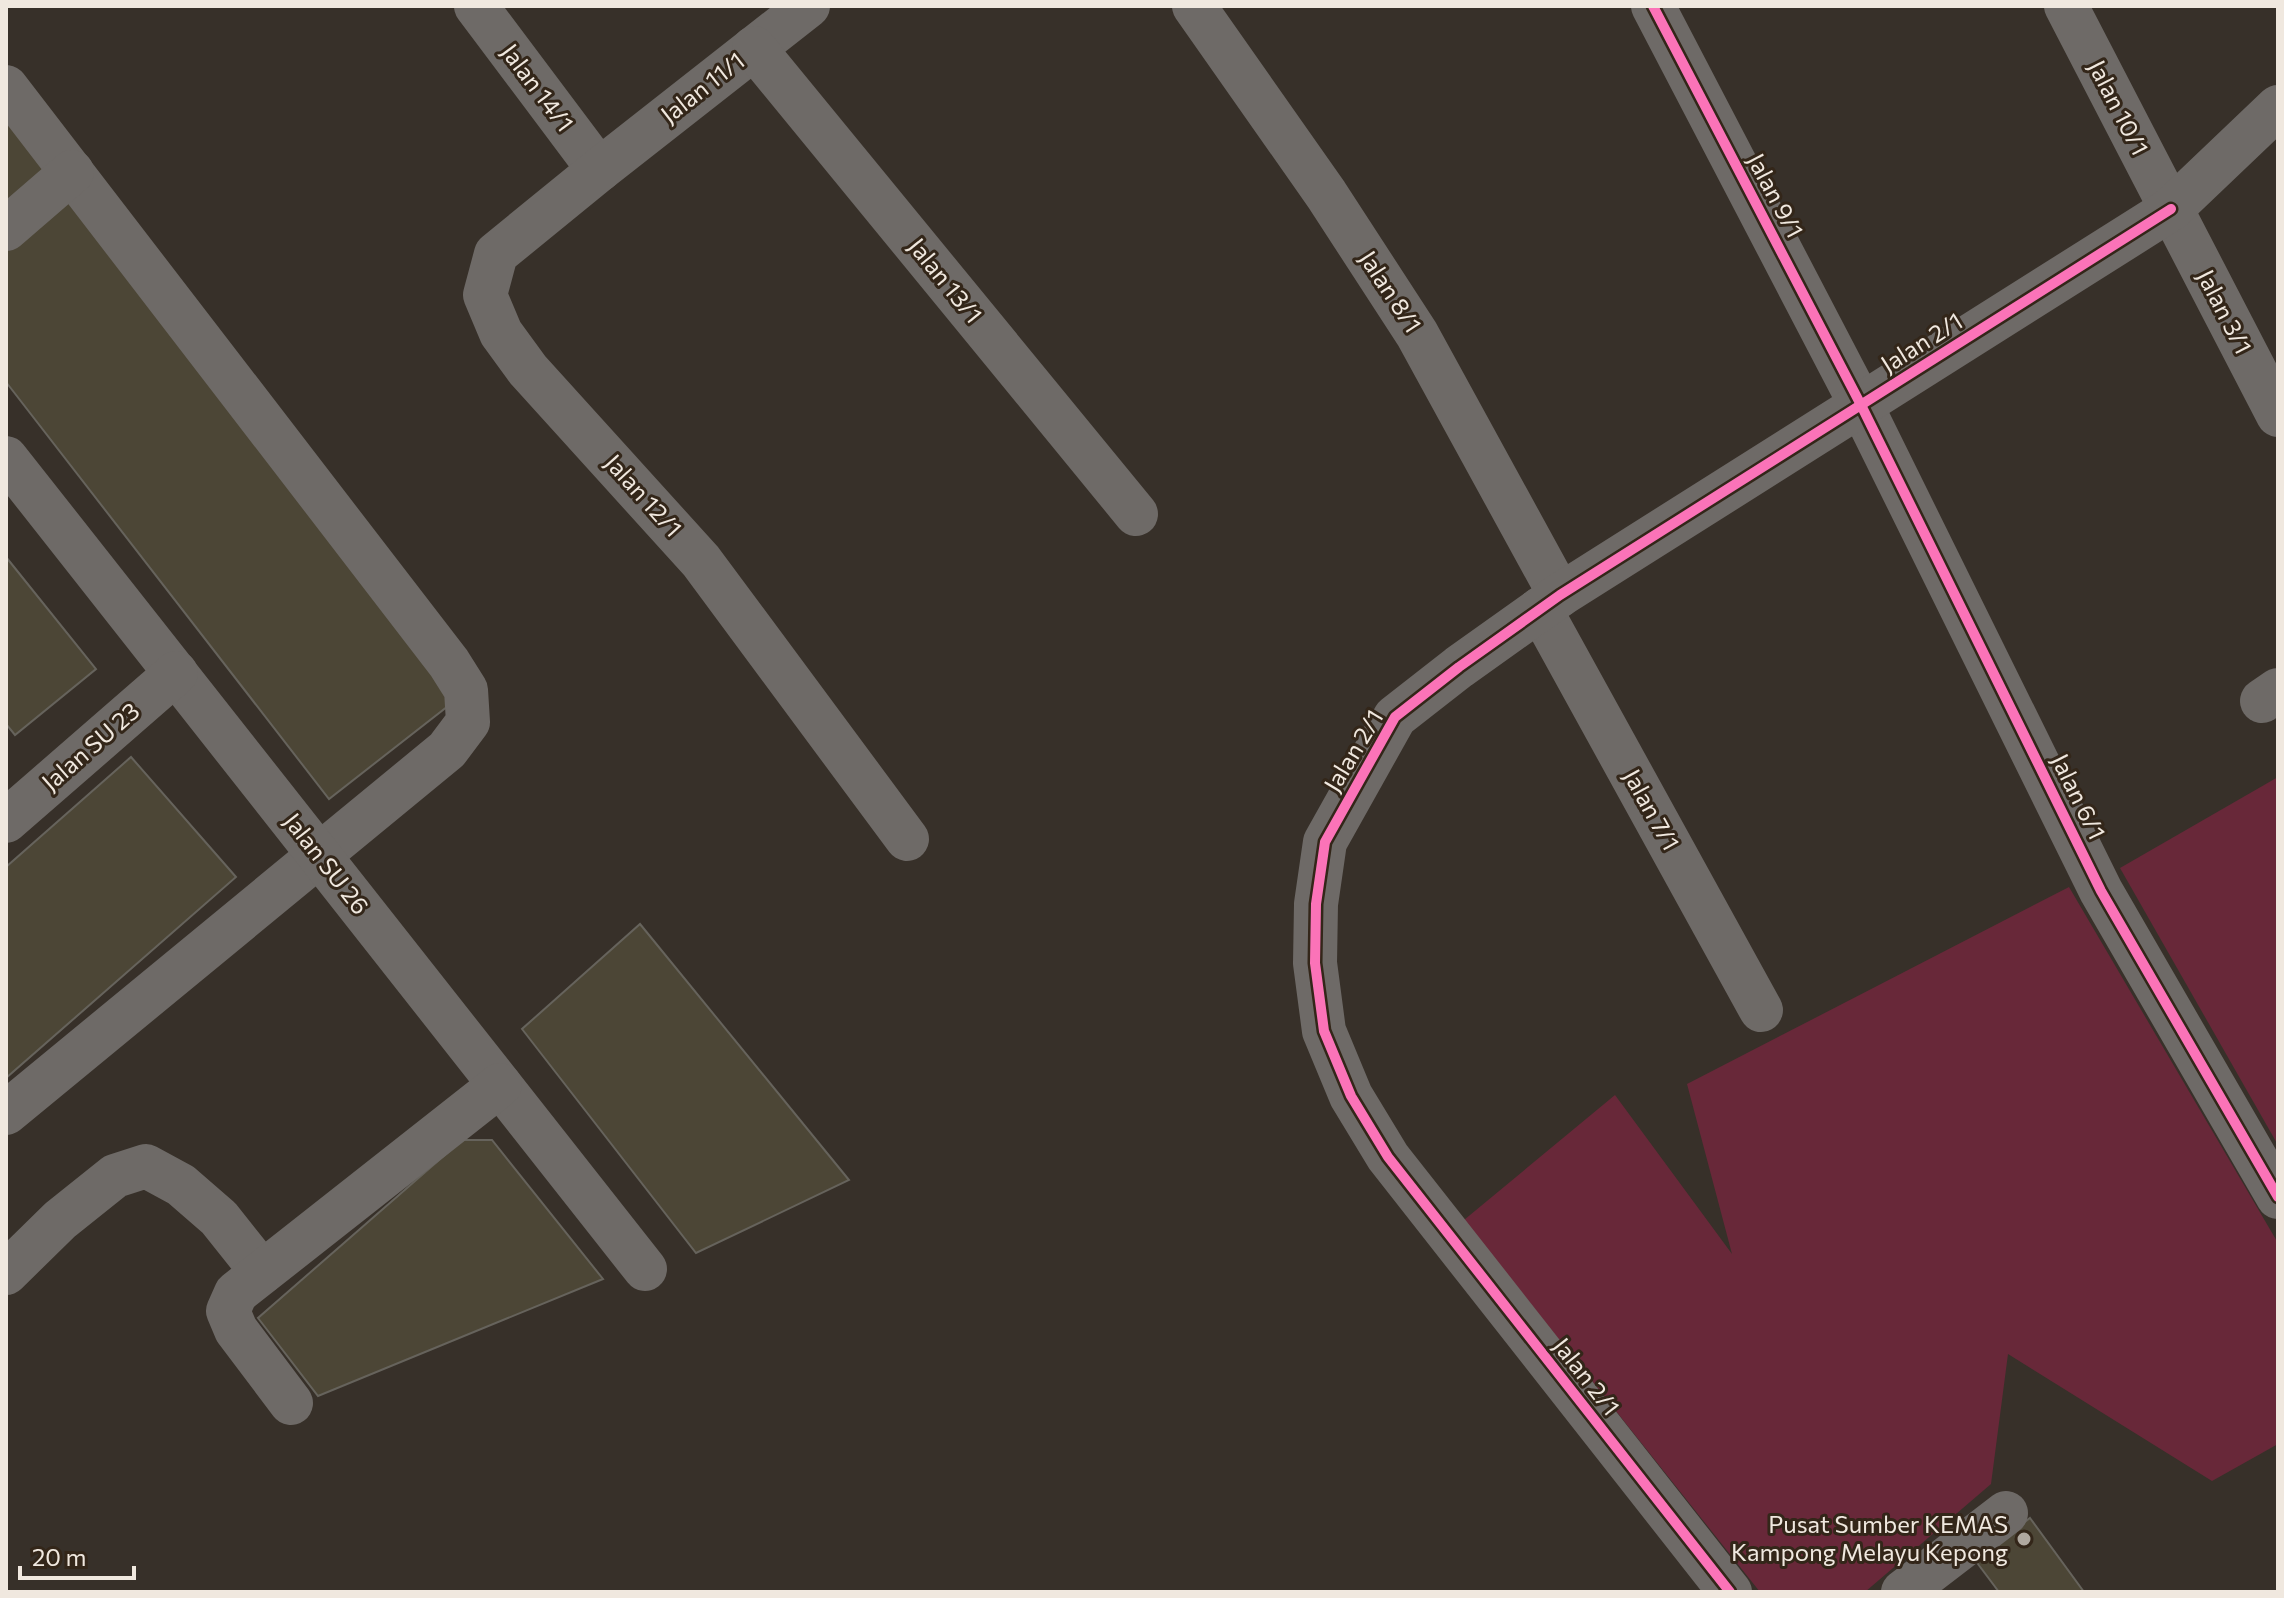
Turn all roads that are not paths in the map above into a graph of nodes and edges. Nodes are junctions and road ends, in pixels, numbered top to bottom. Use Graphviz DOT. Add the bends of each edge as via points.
graph roads {
  1 [pos="476,6"];
  2 [pos="808,6"];
  3 [pos="1194,6"];
  4 [pos="1653,6"];
  5 [pos="2066,6"];
  6 [pos="754,48"];
  7 [pos="6,87"];
  8 [pos="2278,107"];
  9 [pos="599,170"];
  10 [pos="72,172"];
  11 [pos="2171,209"];
  12 [pos="6,229"];
  13 [pos="1861,405"];
  14 [pos="2278,415"];
  15 [pos="6,458"];
  16 [pos="1136,514"];
  17 [pos="1550,602"];
  18 [pos="176,673"];
  19 [pos="6,821"];
  20 [pos="907,839"];
  21 [pos="320,856"];
  22 [pos="1761,1010"];
  23 [pos="500,1085"];
  24 [pos="6,1113"];
  25 [pos="2278,1197"];
  26 [pos="645,1269"];
  27 [pos="262,1272"];
  28 [pos="6,1273"];
  29 [pos="291,1403"];
  30 [pos="2006,1513"];
  31 [pos="1730,1592"];
  32 [pos="1903,1592"];
  1 -- 9 [label="street, Jalan 14/1"];
  2 -- 6 [label="street, Jalan 11/1"];
  3 -- 17 [label="street, Jalan 8/1" via="1417,334"];
  4 -- 13 [label="street, Jalan 9/1"];
  5 -- 11 [label="street, Jalan 10/1"];
  6 -- 9 [label="street, Jalan 11/1"];
  6 -- 16 [label="street, Jalan 13/1"];
  7 -- 10 [label="street"];
  8 -- 11 [label="street, Jalan 2/1"];
  9 -- 20 [label="street, Jalan 12/1" via="496,254 485,295 501,333 528,370 701,561"];
  10 -- 12 [label="street"];
  10 -- 21 [label="street" via="466,690 468,722 447,750"];
  11 -- 13 [label="street, Jalan 2/1"];
  11 -- 14 [label="street, Jalan 3/1"];
  13 -- 17 [label="street, Jalan 2/1"];
  13 -- 25 [label="street, Jalan 6/1" via="2101,891"];
  15 -- 18 [label="street, Jalan SU 26"];
  17 -- 22 [label="street, Jalan 7/1"];
  17 -- 31 [label="street, Jalan 2/1" via="1395,717 1325,842 1315,963 1324,1031 1351,1096 1388,1157"];
  18 -- 19 [label="street, Jalan SU 23"];
  18 -- 21 [label="street, Jalan SU 26"];
  21 -- 23 [label="street, Jalan SU 26"];
  21 -- 24 [label="street"];
  23 -- 26 [label="street, Jalan SU 26"];
  23 -- 27 [label="street"];
  27 -- 28 [label="street" via="219,1218 181,1185 146,1166 115,1176"];
  27 -- 29 [label="street" via="236,1293 228,1311 236,1330"];
  30 -- 32 [label="street"];
}
